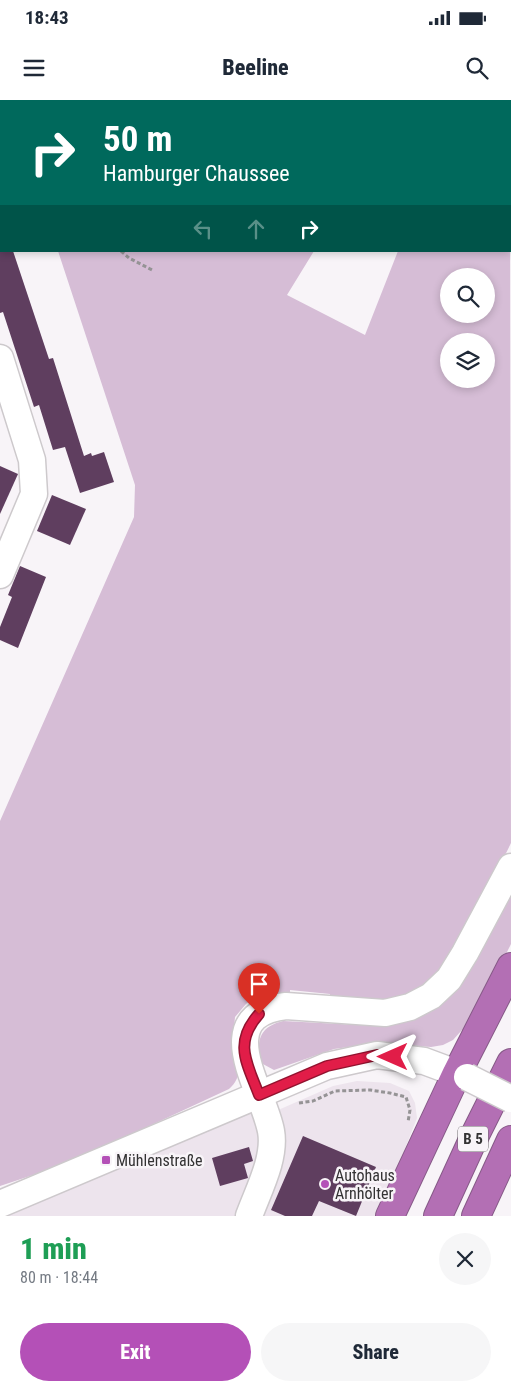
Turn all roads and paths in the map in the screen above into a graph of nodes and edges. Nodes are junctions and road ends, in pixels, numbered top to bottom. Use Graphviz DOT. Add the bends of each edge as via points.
graph roads {
  1 [pos="122,252"];
  2 [pos="154,271"];
  3 [pos="0,358"];
  4 [pos="0,575"];
  5 [pos="511,867"];
  6 [pos="511,967"];
  7 [pos="511,1063"];
  8 [pos="462,1075"];
  9 [pos="259,1095"];
  10 [pos="511,1098"];
  11 [pos="297,1103"];
  12 [pos="407,1126"];
  13 [pos="508,1147"];
  14 [pos="0,1204"];
  15 [pos="249,1216"];
  16 [pos="390,1216"];
  17 [pos="438,1216"];
  18 [pos="476,1216"];
  19 [pos="485,1216"];
  1 -- 2 [label="path"];
  3 -- 4 [label="street" via="32,460 34,494"];
  5 -- 9 [label="street" via="449,979 431,996 410,1007 386,1013 286,1006 259,1014 247,1030 244,1047"];
  6 -- 8 [label="highway"];
  7 -- 17 [label="highway, B 5"];
  8 -- 9 [label="street" via="424,1061 377,1055 327,1066"];
  8 -- 10 [label="street, bridge"];
  8 -- 16 [label="highway"];
  9 -- 14 [label="street"];
  9 -- 15 [label="street" via="271,1132 272,1154"];
  11 -- 12 [label="path" via="313,1102 335,1091 390,1092 406,1097 410,1110"];
  13 -- 18 [label="highway, B 5"];
  13 -- 19 [label="highway"];
}
